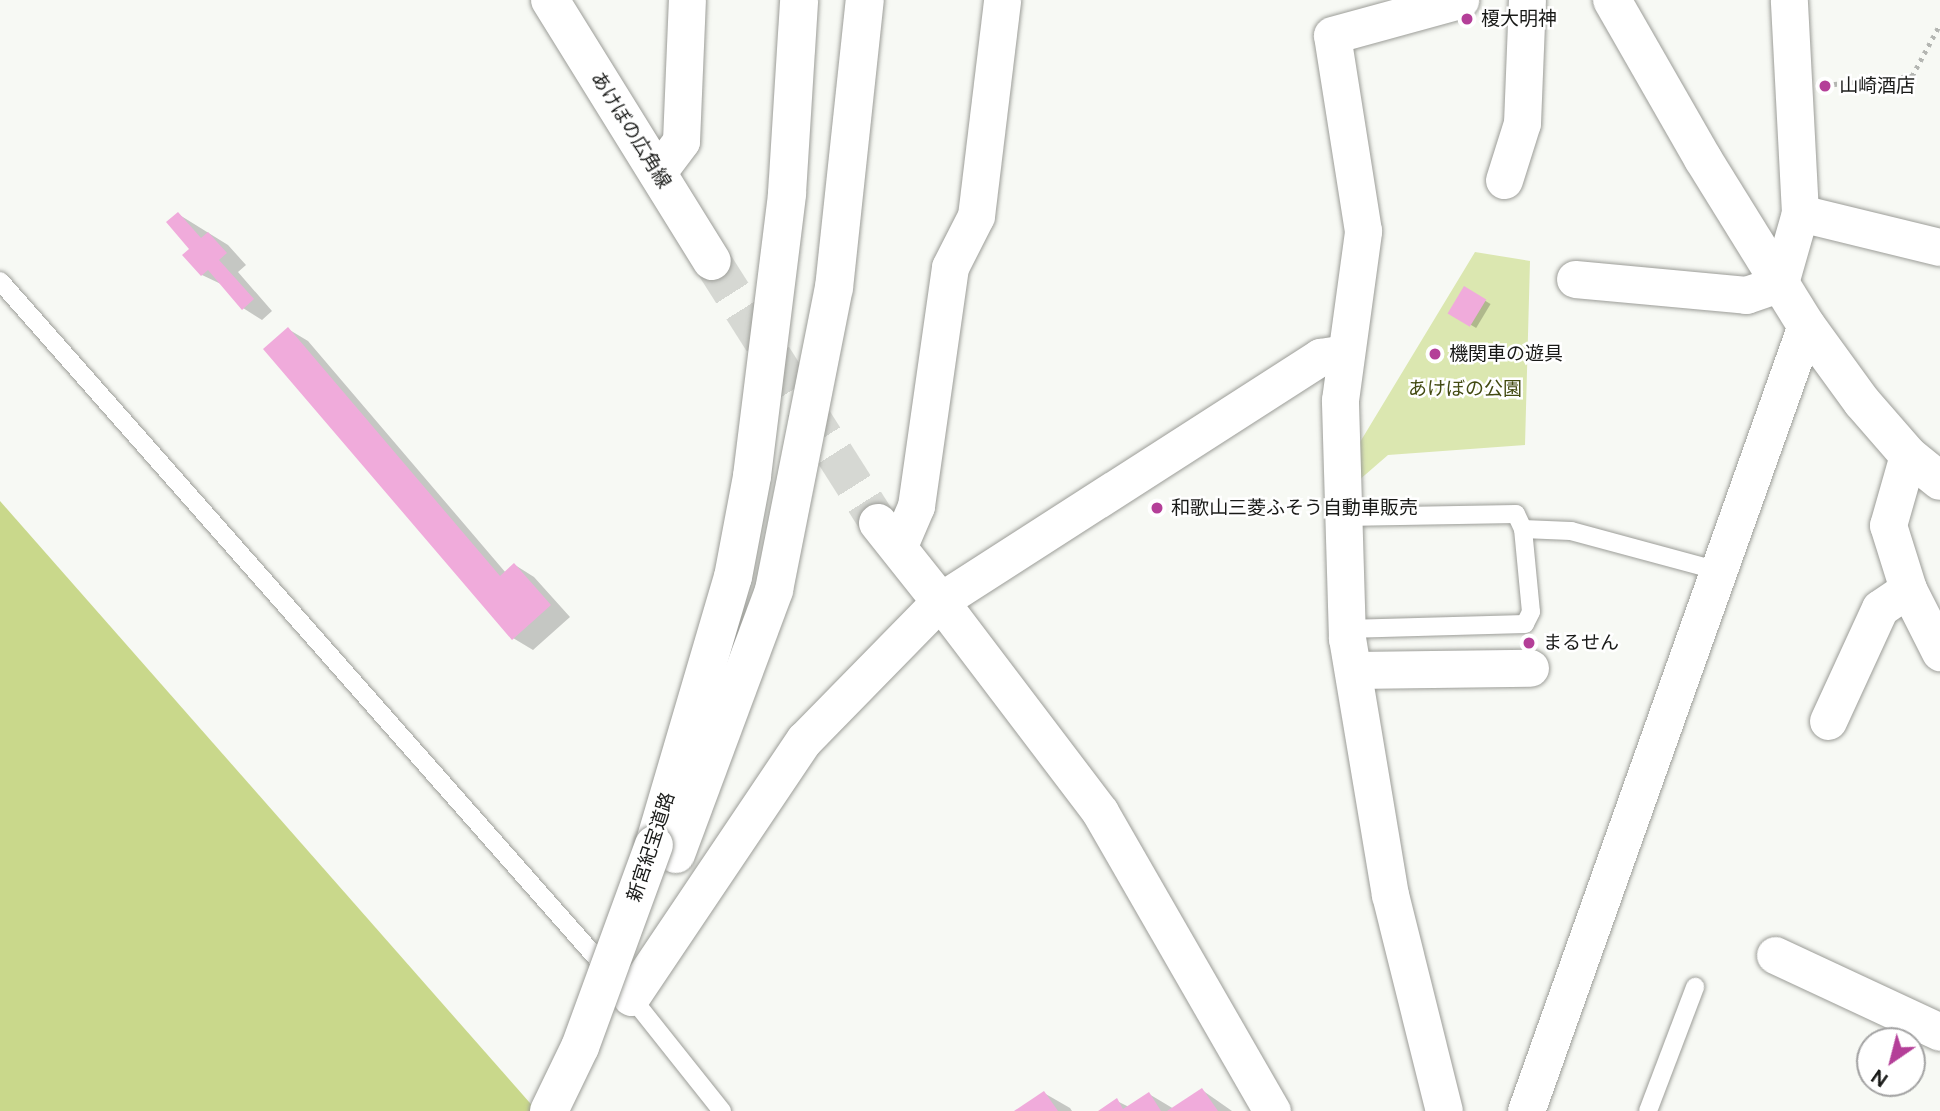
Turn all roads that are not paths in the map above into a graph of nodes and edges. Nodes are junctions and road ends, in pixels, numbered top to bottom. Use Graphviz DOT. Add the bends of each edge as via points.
graph roads {
  1 [pos="550,0"];
  2 [pos="687,0"];
  3 [pos="799,0"];
  4 [pos="865,0"];
  5 [pos="1002,0"];
  6 [pos="1460,0"];
  7 [pos="1527,0"];
  8 [pos="1612,0"];
  9 [pos="1789,0"];
  10 [pos="657,173"];
  11 [pos="1504,180"];
  12 [pos="1800,213"];
  13 [pos="1940,247"];
  14 [pos="712,261"];
  15 [pos="1574,279"];
  16 [pos="0,281"];
  17 [pos="1780,282"];
  18 [pos="1806,325"];
  19 [pos="1346,353"];
  20 [pos="1908,455"];
  21 [pos="1940,481"];
  22 [pos="1343,517"];
  23 [pos="1523,529"];
  24 [pos="888,536"];
  25 [pos="1719,571"];
  26 [pos="1908,589"];
  27 [pos="940,601"];
  28 [pos="1346,629"];
  29 [pos="1940,652"];
  30 [pos="1530,668"];
  31 [pos="1354,670"];
  32 [pos="1828,721"];
  33 [pos="665,849"];
  34 [pos="1775,956"];
  35 [pos="1695,987"];
  36 [pos="631,997"];
  37 [pos="1940,1032"];
  38 [pos="550,1111"];
  39 [pos="576,1111"];
  40 [pos="722,1111"];
  41 [pos="1272,1111"];
  42 [pos="1444,1111"];
  43 [pos="1526,1111"];
  44 [pos="1648,1111"];
  1 -- 10 [label="main road, あけぼの広角線"];
  2 -- 10 [label="street" via="681,141"];
  3 -- 33 [label="main road, 新宮紀宝道路" via="787,193 752,476 733,577"];
  4 -- 33 [label="main road, 新宮紀宝道路" via="834,288 775,590"];
  5 -- 24 [label="street" via="976,216 950,267 916,506"];
  6 -- 19 [label="street" via="1332,35 1363,231"];
  7 -- 11 [label="street" via="1522,123"];
  8 -- 17 [label="main road"];
  9 -- 12 [label="street"];
  10 -- 14 [label="main road, あけぼの広角線"];
  12 -- 13 [label="street"];
  12 -- 17 [label="street"];
  15 -- 17 [label="street" via="1746,295"];
  16 -- 36 [label="lane"];
  17 -- 18 [label="main road"];
  18 -- 20 [label="main road"];
  18 -- 25 [label="street"];
  19 -- 22 [label="street" via="1340,400"];
  19 -- 27 [label="street" via="1320,358"];
  20 -- 21 [label="main road"];
  20 -- 26 [label="street" via="1888,525"];
  22 -- 23 [label="lane" via="1516,514"];
  22 -- 28 [label="street"];
  23 -- 25 [label="lane" via="1571,531"];
  23 -- 28 [label="lane" via="1531,612 1525,624"];
  24 -- 27 [label="main road"];
  25 -- 43 [label="street"];
  26 -- 29 [label="street"];
  26 -- 32 [label="street" via="1880,608"];
  27 -- 36 [label="street" via="804,740"];
  27 -- 41 [label="street" via="1100,812"];
  28 -- 31 [label="street"];
  30 -- 31 [label="street"];
  31 -- 42 [label="street" via="1390,895"];
  33 -- 38 [label="main road, 新宮紀宝道路, bridge"];
  33 -- 39 [label="main road, 新宮紀宝道路"];
  34 -- 37 [label="street"];
  35 -- 44 [label="lane"];
  36 -- 40 [label="lane"];
}
